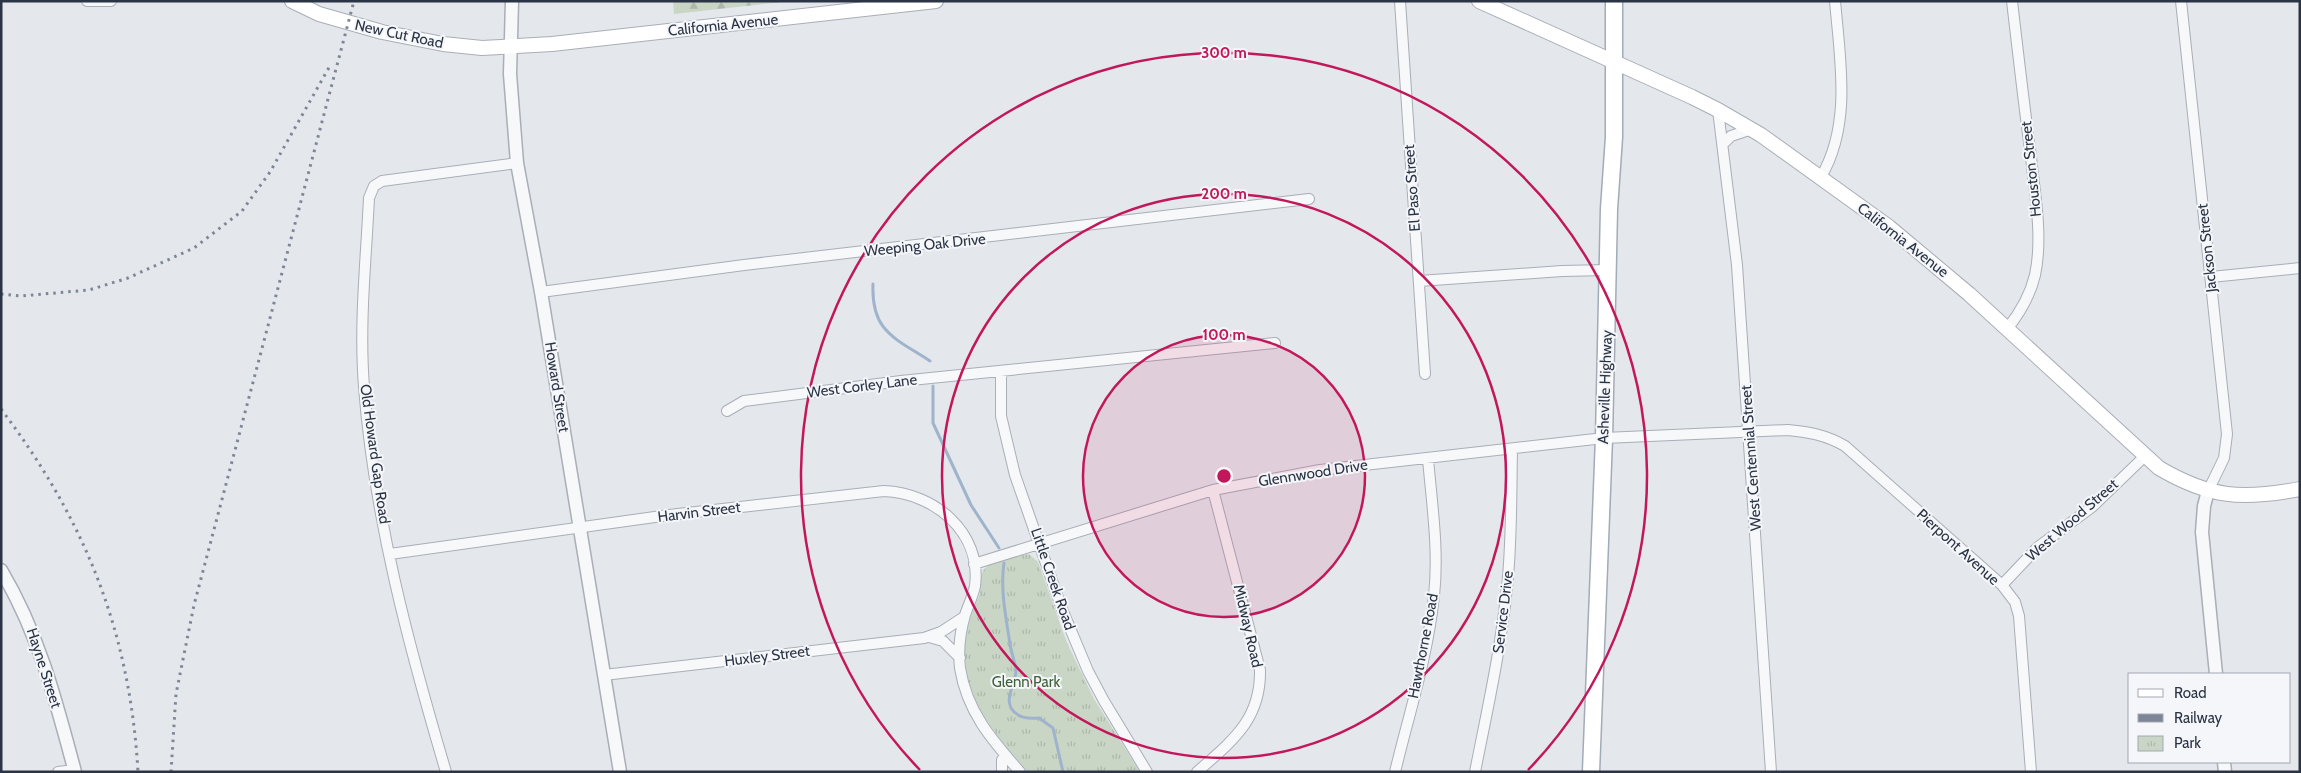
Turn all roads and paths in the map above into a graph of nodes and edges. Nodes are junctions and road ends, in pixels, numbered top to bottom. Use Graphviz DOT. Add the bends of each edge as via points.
graph roads {
  1 [pos="88,1"];
  2 [pos="111,1"];
  3 [pos="292,1"];
  4 [pos="512,1"];
  5 [pos="936,1"];
  6 [pos="1400,1"];
  7 [pos="1478,1"];
  8 [pos="1614,1"];
  9 [pos="1834,1"];
  10 [pos="2012,1"];
  11 [pos="2181,1"];
  12 [pos="510,48"];
  13 [pos="1615,63"];
  14 [pos="1718,110"];
  15 [pos="1752,129"];
  16 [pos="1723,144"];
  17 [pos="517,163"];
  18 [pos="1821,177"];
  19 [pos="1309,199"];
  20 [pos="2300,268"];
  21 [pos="1608,270"];
  22 [pos="2211,277"];
  23 [pos="1418,281"];
  24 [pos="541,292"];
  25 [pos="2007,329"];
  26 [pos="1275,343"];
  27 [pos="1001,371"];
  28 [pos="1425,374"];
  29 [pos="727,411"];
  30 [pos="1750,433"];
  31 [pos="1604,438"];
  32 [pos="1512,450"];
  33 [pos="2144,457"];
  34 [pos="1428,459"];
  35 [pos="2300,489"];
  36 [pos="1213,490"];
  37 [pos="2208,491"];
  38 [pos="580,527"];
  39 [pos="1041,543"];
  40 [pos="390,554"];
  41 [pos="974,564"];
  42 [pos="1,570"];
  43 [pos="2002,585"];
  44 [pos="964,617"];
  45 [pos="929,637"];
  46 [pos="960,658"];
  47 [pos="2216,673"];
  48 [pos="604,675"];
  49 [pos="1005,756"];
  50 [pos="75,771"];
  51 [pos="58,772"];
  52 [pos="446,772"];
  53 [pos="620,772"];
  54 [pos="1002,772"];
  55 [pos="1020,772"];
  56 [pos="1148,772"];
  57 [pos="1197,772"];
  58 [pos="1395,772"];
  59 [pos="1474,772"];
  60 [pos="1591,772"];
  61 [pos="1771,772"];
  62 [pos="2031,772"];
  1 -- 2 [label="street"];
  3 -- 12 [label="main road, New Cut Road" via="319,14 391,34 462,47"];
  4 -- 12 [label="street, Howard Street"];
  5 -- 12 [label="main road, California Avenue"];
  6 -- 23 [label="street, El Paso Street"];
  7 -- 13 [label="main road, California Avenue"];
  8 -- 13 [label="main road, Asheville Highway"];
  9 -- 18 [label="street" via="1841,111 1834,150"];
  10 -- 25 [label="street, Houston Street" via="2035,193 2038,246 2030,291"];
  11 -- 22 [label="street, Jackson Street"];
  12 -- 17 [label="street, Howard Street"];
  13 -- 14 [label="main road, California Avenue"];
  13 -- 21 [label="main road, Asheville Highway"];
  14 -- 15 [label="main road, California Avenue"];
  14 -- 16 [label="street, West Centennial Street"];
  15 -- 16 [label="street" via="1731,136"];
  15 -- 18 [label="main road, California Avenue"];
  16 -- 30 [label="street, West Centennial Street" via="1737,265"];
  17 -- 24 [label="street, Howard Street"];
  17 -- 40 [label="street, Old Howard Gap Road" via="382,181 369,193 362,306 364,385 367,422"];
  18 -- 25 [label="main road, California Avenue" via="1929,260"];
  19 -- 24 [label="street, Weeping Oak Drive"];
  20 -- 22 [label="street"];
  21 -- 23 [label="street"];
  21 -- 31 [label="main road, Asheville Highway"];
  22 -- 37 [label="street, Jackson Street" via="2227,434 2224,458"];
  23 -- 28 [label="street, El Paso Street"];
  24 -- 38 [label="street, Howard Street"];
  25 -- 33 [label="main road, California Avenue"];
  26 -- 27 [label="street, West Corley Lane"];
  27 -- 29 [label="street, West Corley Lane" via="744,401"];
  27 -- 39 [label="street, Little Creek Road" via="1001,416 1015,474"];
  30 -- 31 [label="street, Pierpont Avenue"];
  30 -- 43 [label="street, Pierpont Avenue" via="1793,430 1817,433 1845,446"];
  30 -- 61 [label="street, West Centennial Street"];
  31 -- 32 [label="street, Glennwood Drive"];
  31 -- 60 [label="main road, Asheville Highway"];
  32 -- 34 [label="street, Glennwood Drive"];
  32 -- 59 [label="street, Service Drive" via="1506,596 1498,658"];
  33 -- 37 [label="main road, California Avenue" via="2173,476"];
  33 -- 43 [label="street, West Wood Street" via="2092,507 2042,544"];
  34 -- 36 [label="street, Glennwood Drive" via="1320,470"];
  34 -- 58 [label="street, Hawthorne Road" via="1436,553 1434,596 1430,630"];
  35 -- 37 [label="main road, California Avenue" via="2251,495"];
  36 -- 39 [label="street, Glennwood Drive"];
  36 -- 57 [label="street, Midway Road" via="1258,660 1260,685 1258,700 1243,728"];
  37 -- 47 [label="street" via="2202,532"];
  38 -- 40 [label="street, Harvin Street"];
  38 -- 41 [label="street, Harvin Street" via="835,496 898,492 924,499 948,515 964,538"];
  38 -- 48 [label="street, Howard Street"];
  39 -- 41 [label="street, Glennwood Drive"];
  39 -- 56 [label="street, Little Creek Road" via="1062,609 1088,671 1120,730"];
  40 -- 52 [label="street, Old Howard Gap Road"];
  41 -- 44 [label="street" via="975,587"];
  42 -- 50 [label="street, Hayne Street" via="39,646"];
  43 -- 62 [label="street, Pierpont Avenue" via="2015,602 2019,616"];
  44 -- 45 [label="street, Huxley Street"];
  44 -- 46 [label="street"];
  45 -- 46 [label="street" via="943,641"];
  45 -- 48 [label="street, Huxley Street"];
  46 -- 49 [label="street" via="963,681 972,707"];
  48 -- 53 [label="street, Howard Street"];
  49 -- 54 [label="street"];
  49 -- 55 [label="street"];
  50 -- 51 [label="street"];
}
